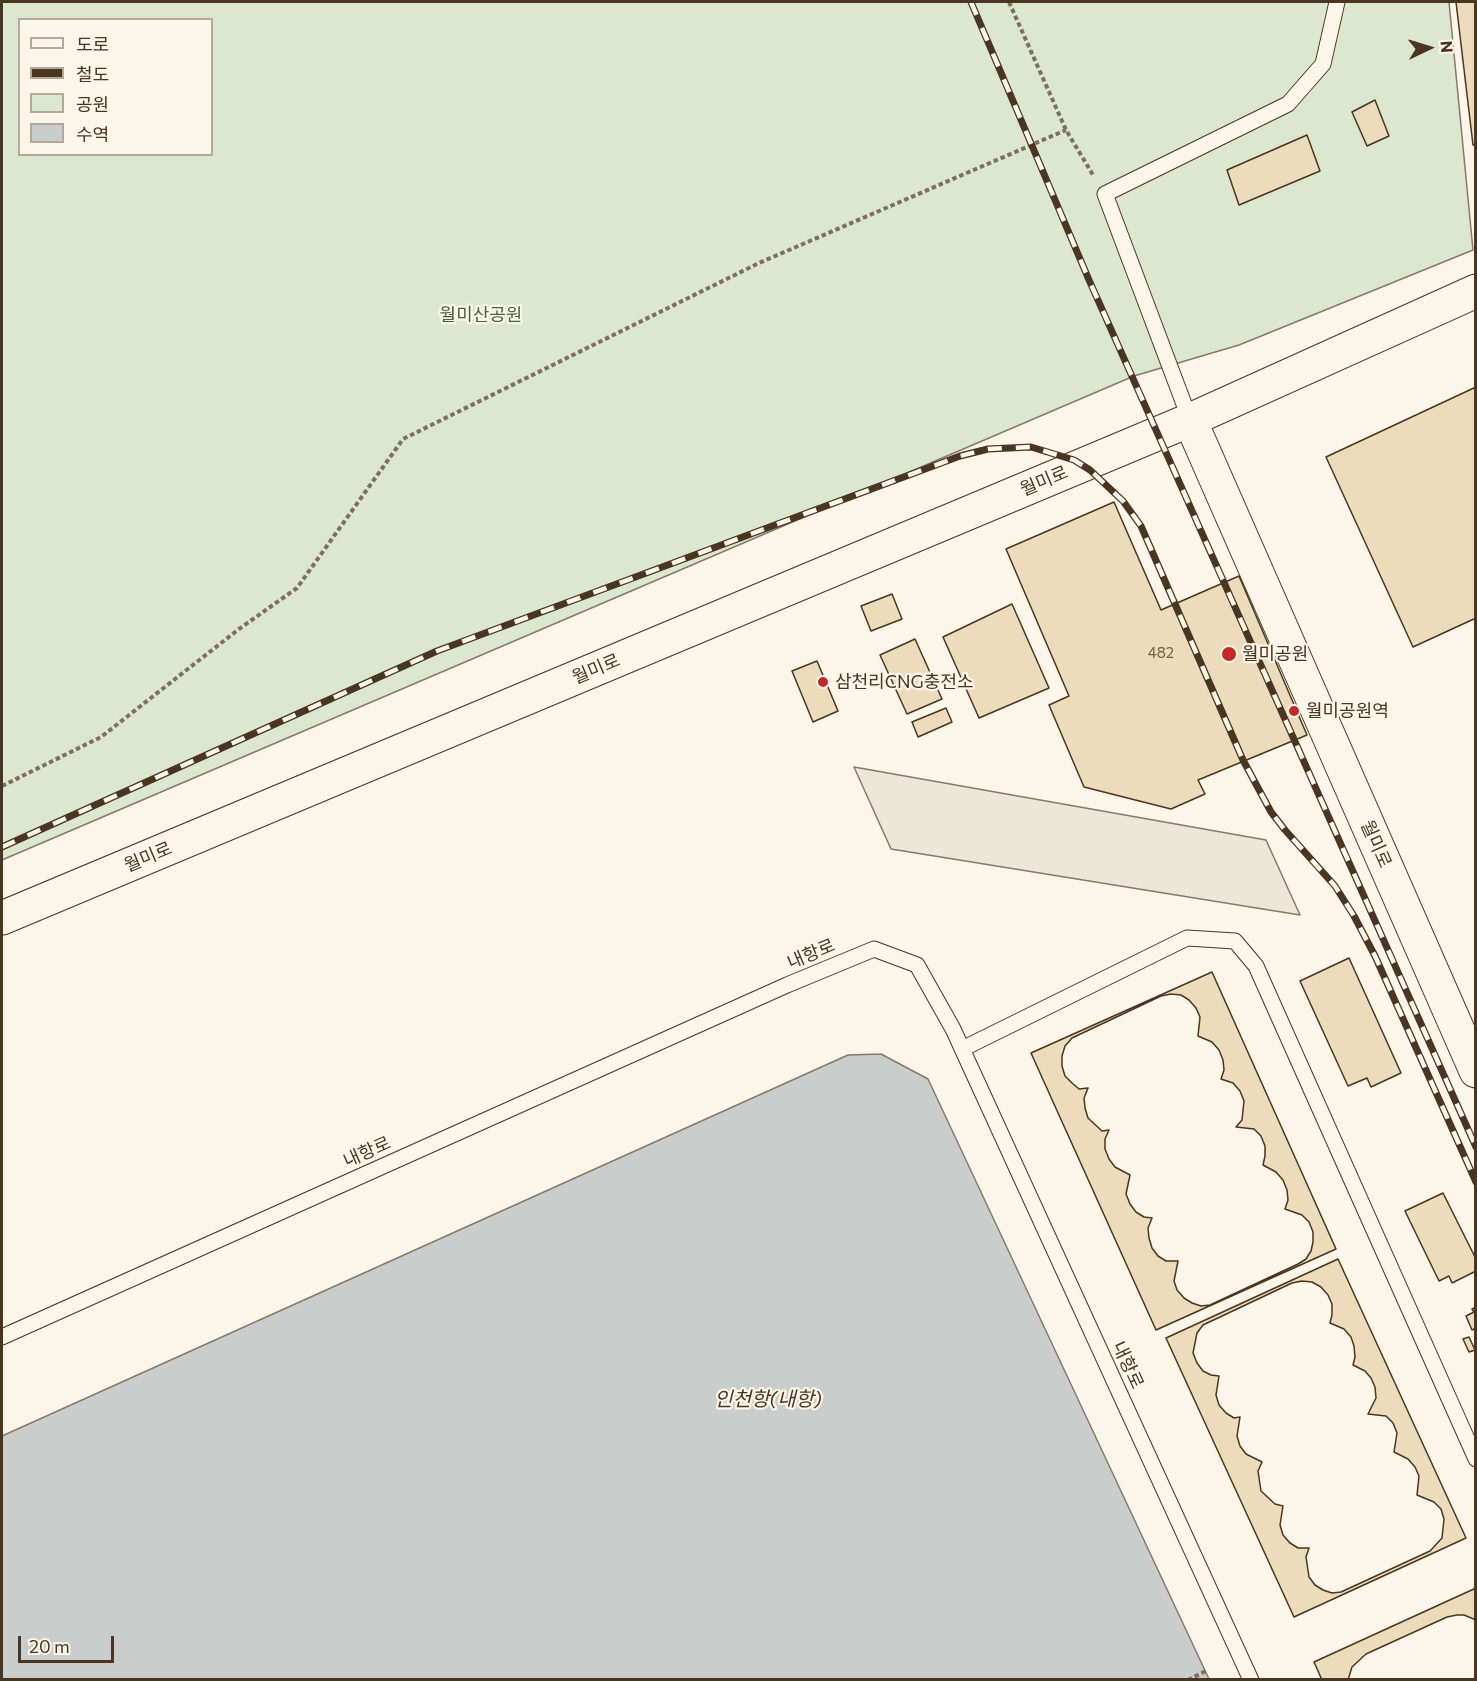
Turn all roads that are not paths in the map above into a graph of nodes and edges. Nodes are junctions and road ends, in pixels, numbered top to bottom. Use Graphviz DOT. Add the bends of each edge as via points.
graph roads {
  1 [pos="1337,2"];
  2 [pos="1476,291"];
  3 [pos="1190,420"];
  4 [pos="2,918"];
  5 [pos="962,1049"];
  6 [pos="1476,1071"];
  7 [pos="2,1337"];
  8 [pos="1476,1459"];
  9 [pos="1251,1680"];
  1 -- 3 [label="lane" via="1323,64 1288,104 1105,194"];
  2 -- 3 [label="main road, 월미로"];
  3 -- 4 [label="main road, 월미로"];
  3 -- 6 [label="main road, 월미로"];
  5 -- 7 [label="lane, 내항로" via="917,964 874,949"];
  5 -- 8 [label="lane" via="1187,938 1235,941 1256,966"];
  5 -- 9 [label="lane, 내항로"];
}
